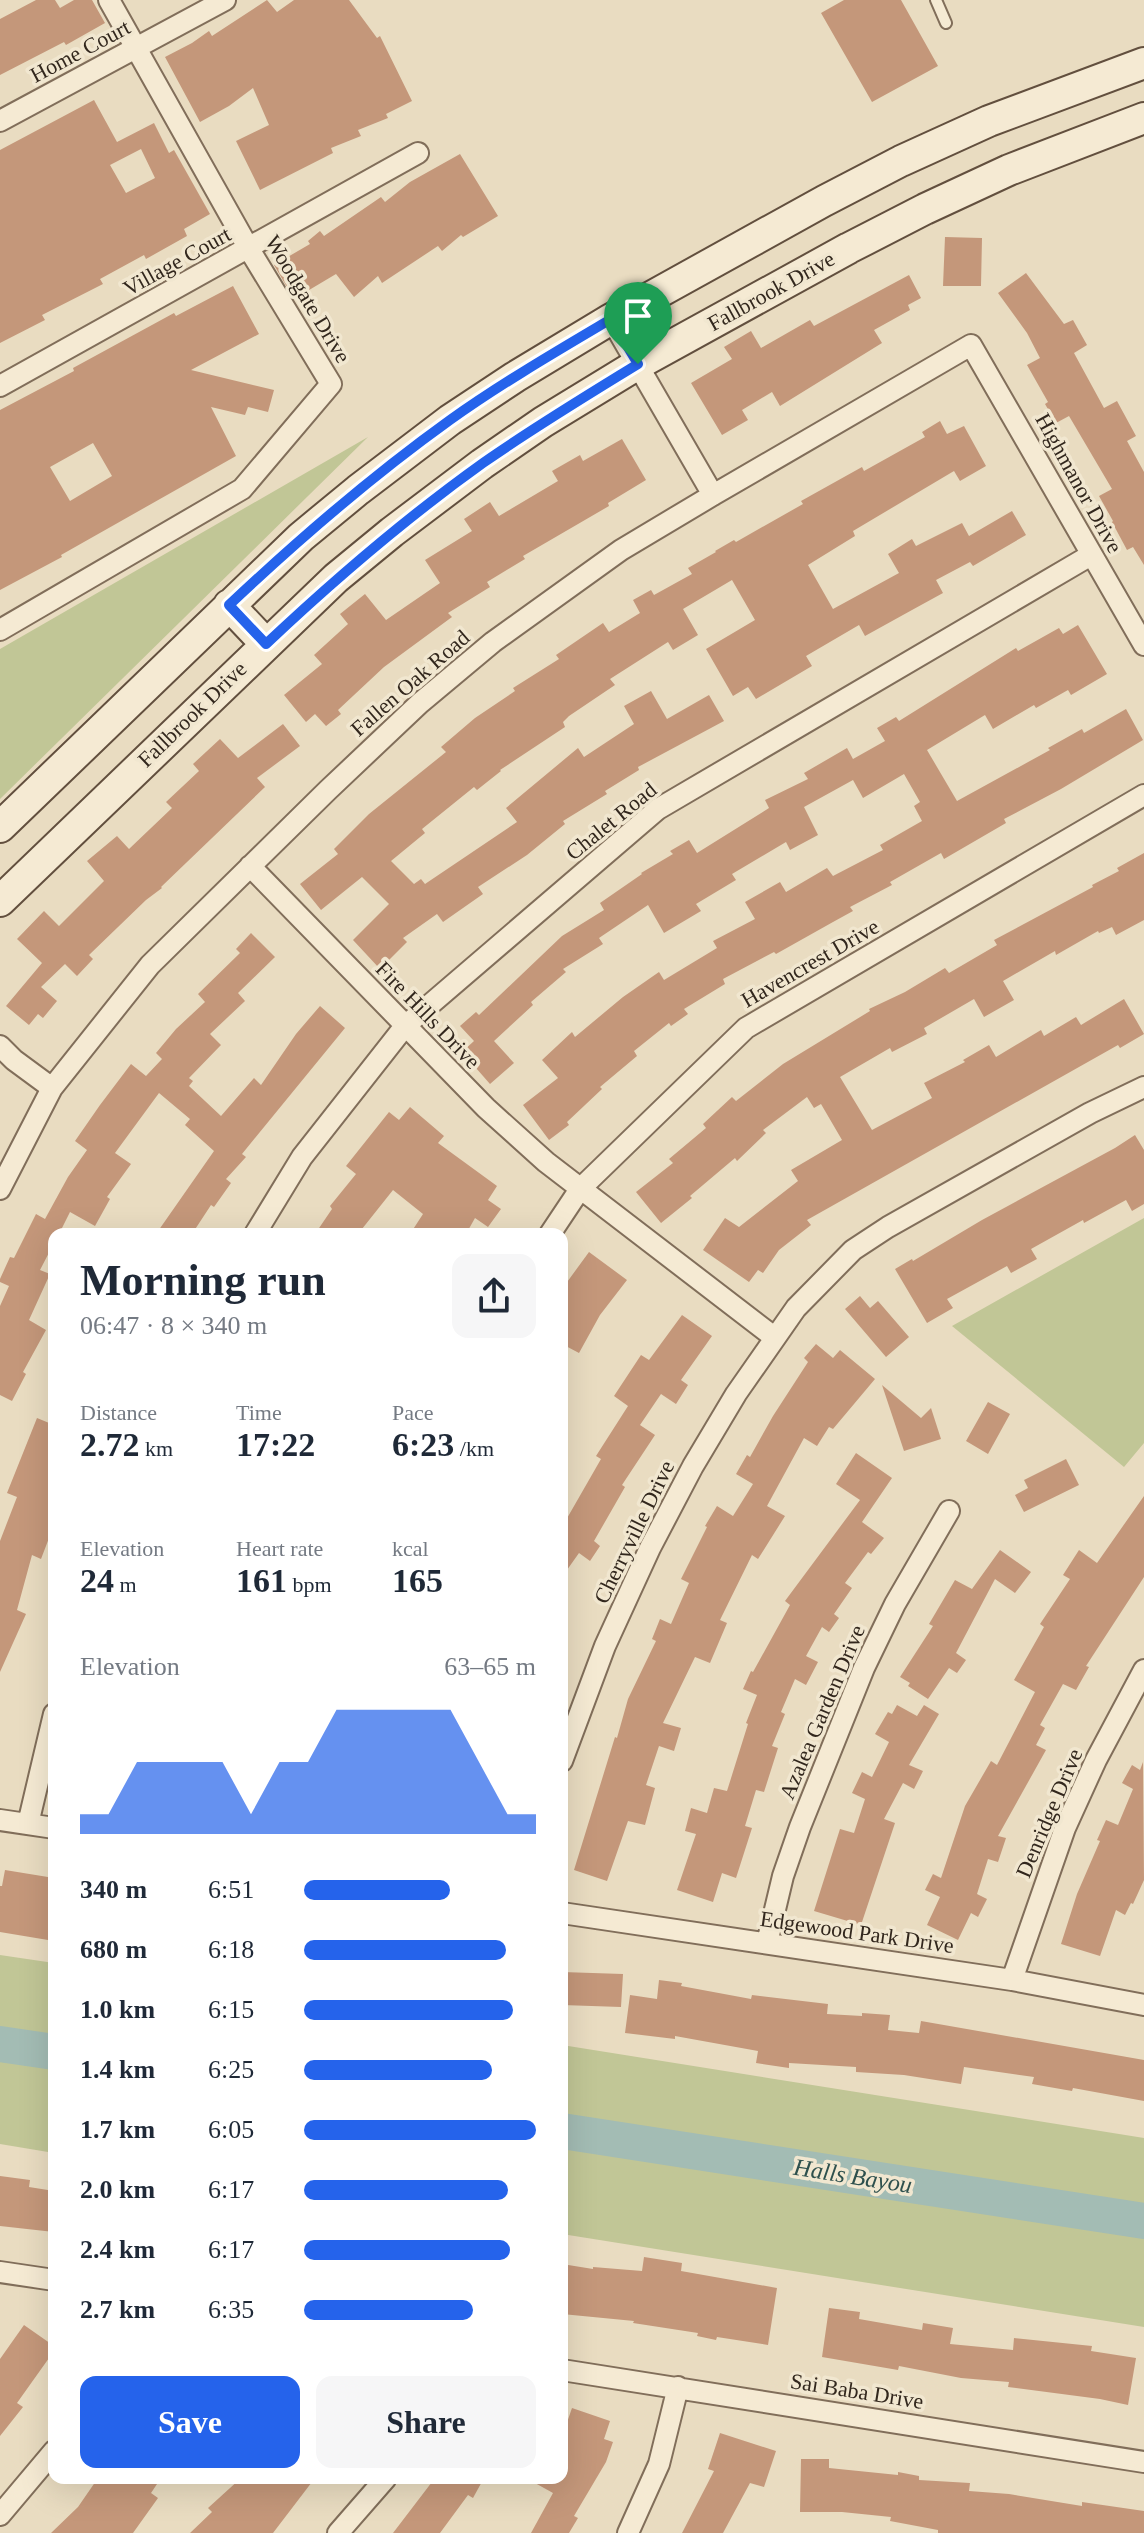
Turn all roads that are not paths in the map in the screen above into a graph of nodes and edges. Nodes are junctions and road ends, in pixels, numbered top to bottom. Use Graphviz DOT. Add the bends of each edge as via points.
graph roads {
  1 [pos="109,0"];
  2 [pos="225,0"];
  3 [pos="936,0"];
  4 [pos="946,23"];
  5 [pos="135,48"];
  6 [pos="1144,63"];
  7 [pos="1144,118"];
  8 [pos="0,121"];
  9 [pos="418,153"];
  10 [pos="249,249"];
  11 [pos="611,319"];
  12 [pos="971,345"];
  13 [pos="638,364"];
  14 [pos="0,386"];
  15 [pos="713,495"];
  16 [pos="1091,555"];
  17 [pos="229,605"];
  18 [pos="0,630"];
  19 [pos="266,644"];
  20 [pos="1144,645"];
  21 [pos="1144,795"];
  22 [pos="0,827"];
  23 [pos="250,866"];
  24 [pos="0,901"];
  25 [pos="405,1026"];
  26 [pos="0,1046"];
  27 [pos="1144,1087"];
  28 [pos="52,1088"];
  29 [pos="0,1189"];
  30 [pos="580,1189"];
  31 [pos="259,1228"];
  32 [pos="554,1228"];
  33 [pos="774,1337"];
  34 [pos="949,1511"];
  35 [pos="1144,1670"];
  36 [pos="48,1739"];
  37 [pos="568,1745"];
  38 [pos="0,1820"];
  39 [pos="28,1824"];
  40 [pos="48,1827"];
  41 [pos="568,1914"];
  42 [pos="767,1943"];
  43 [pos="1012,1980"];
  44 [pos="1144,2005"];
  45 [pos="0,2272"];
  46 [pos="48,2279"];
  47 [pos="568,2371"];
  48 [pos="678,2387"];
  49 [pos="48,2458"];
  50 [pos="1144,2462"];
  51 [pos="381,2484"];
  52 [pos="0,2515"];
  53 [pos="338,2533"];
  54 [pos="628,2533"];
  1 -- 5 [label="street, Woodgate Drive"];
  2 -- 5 [label="street, Home Court"];
  3 -- 4 [label="lane"];
  5 -- 8 [label="street, Home Court"];
  5 -- 10 [label="street, Woodgate Drive"];
  6 -- 11 [label="main road" via="989,121 901,161"];
  7 -- 13 [label="main road, Fallbrook Drive" via="925,209"];
  9 -- 10 [label="street, Village Court"];
  10 -- 14 [label="street, Village Court"];
  10 -- 18 [label="street, Woodgate Drive" via="331,384 242,489"];
  11 -- 13 [label="street"];
  11 -- 17 [label="main road" via="450,420 311,528"];
  12 -- 15 [label="street, Fallen Oak Road"];
  12 -- 16 [label="street, Highmanor Drive"];
  13 -- 15 [label="street"];
  13 -- 19 [label="main road, Fallbrook Drive" via="470,472 346,569"];
  15 -- 23 [label="street, Fallen Oak Road" via="621,550 493,642 420,703"];
  16 -- 20 [label="street, Highmanor Drive"];
  16 -- 25 [label="street, Chalet Road" via="658,809"];
  17 -- 19 [label="main road"];
  17 -- 22 [label="main road"];
  19 -- 24 [label="main road, Fallbrook Drive"];
  21 -- 30 [label="street, Havencrest Drive" via="746,1028"];
  23 -- 25 [label="street, Fire Hills Drive"];
  23 -- 28 [label="street, Fallen Oak Road" via="150,965"];
  25 -- 30 [label="street, Fire Hills Drive" via="486,1108"];
  25 -- 31 [label="street, Chalet Road" via="302,1157"];
  26 -- 28 [label="street"];
  27 -- 33 [label="street, Cherryville Drive" via="853,1250"];
  28 -- 29 [label="street, Fallen Oak Road"];
  30 -- 32 [label="street, Havencrest Drive"];
  30 -- 33 [label="street"];
  33 -- 37 [label="street, Cherryville Drive" via="693,1466 650,1548"];
  34 -- 42 [label="street, Azalea Garden Drive" via="864,1668 800,1827"];
  35 -- 43 [label="street, Denridge Drive" via="1065,1828"];
  36 -- 39 [label="street"];
  38 -- 39 [label="street"];
  39 -- 40 [label="street"];
  41 -- 42 [label="street, Edgewood Park Drive"];
  42 -- 43 [label="street, Edgewood Park Drive"];
  43 -- 44 [label="street, Edgewood Park Drive"];
  45 -- 46 [label="street"];
  47 -- 48 [label="street, Sai Baba Drive"];
  48 -- 50 [label="street, Sai Baba Drive"];
  48 -- 54 [label="street" via="659,2464"];
  49 -- 52 [label="street"];
  51 -- 53 [label="street"];
}
